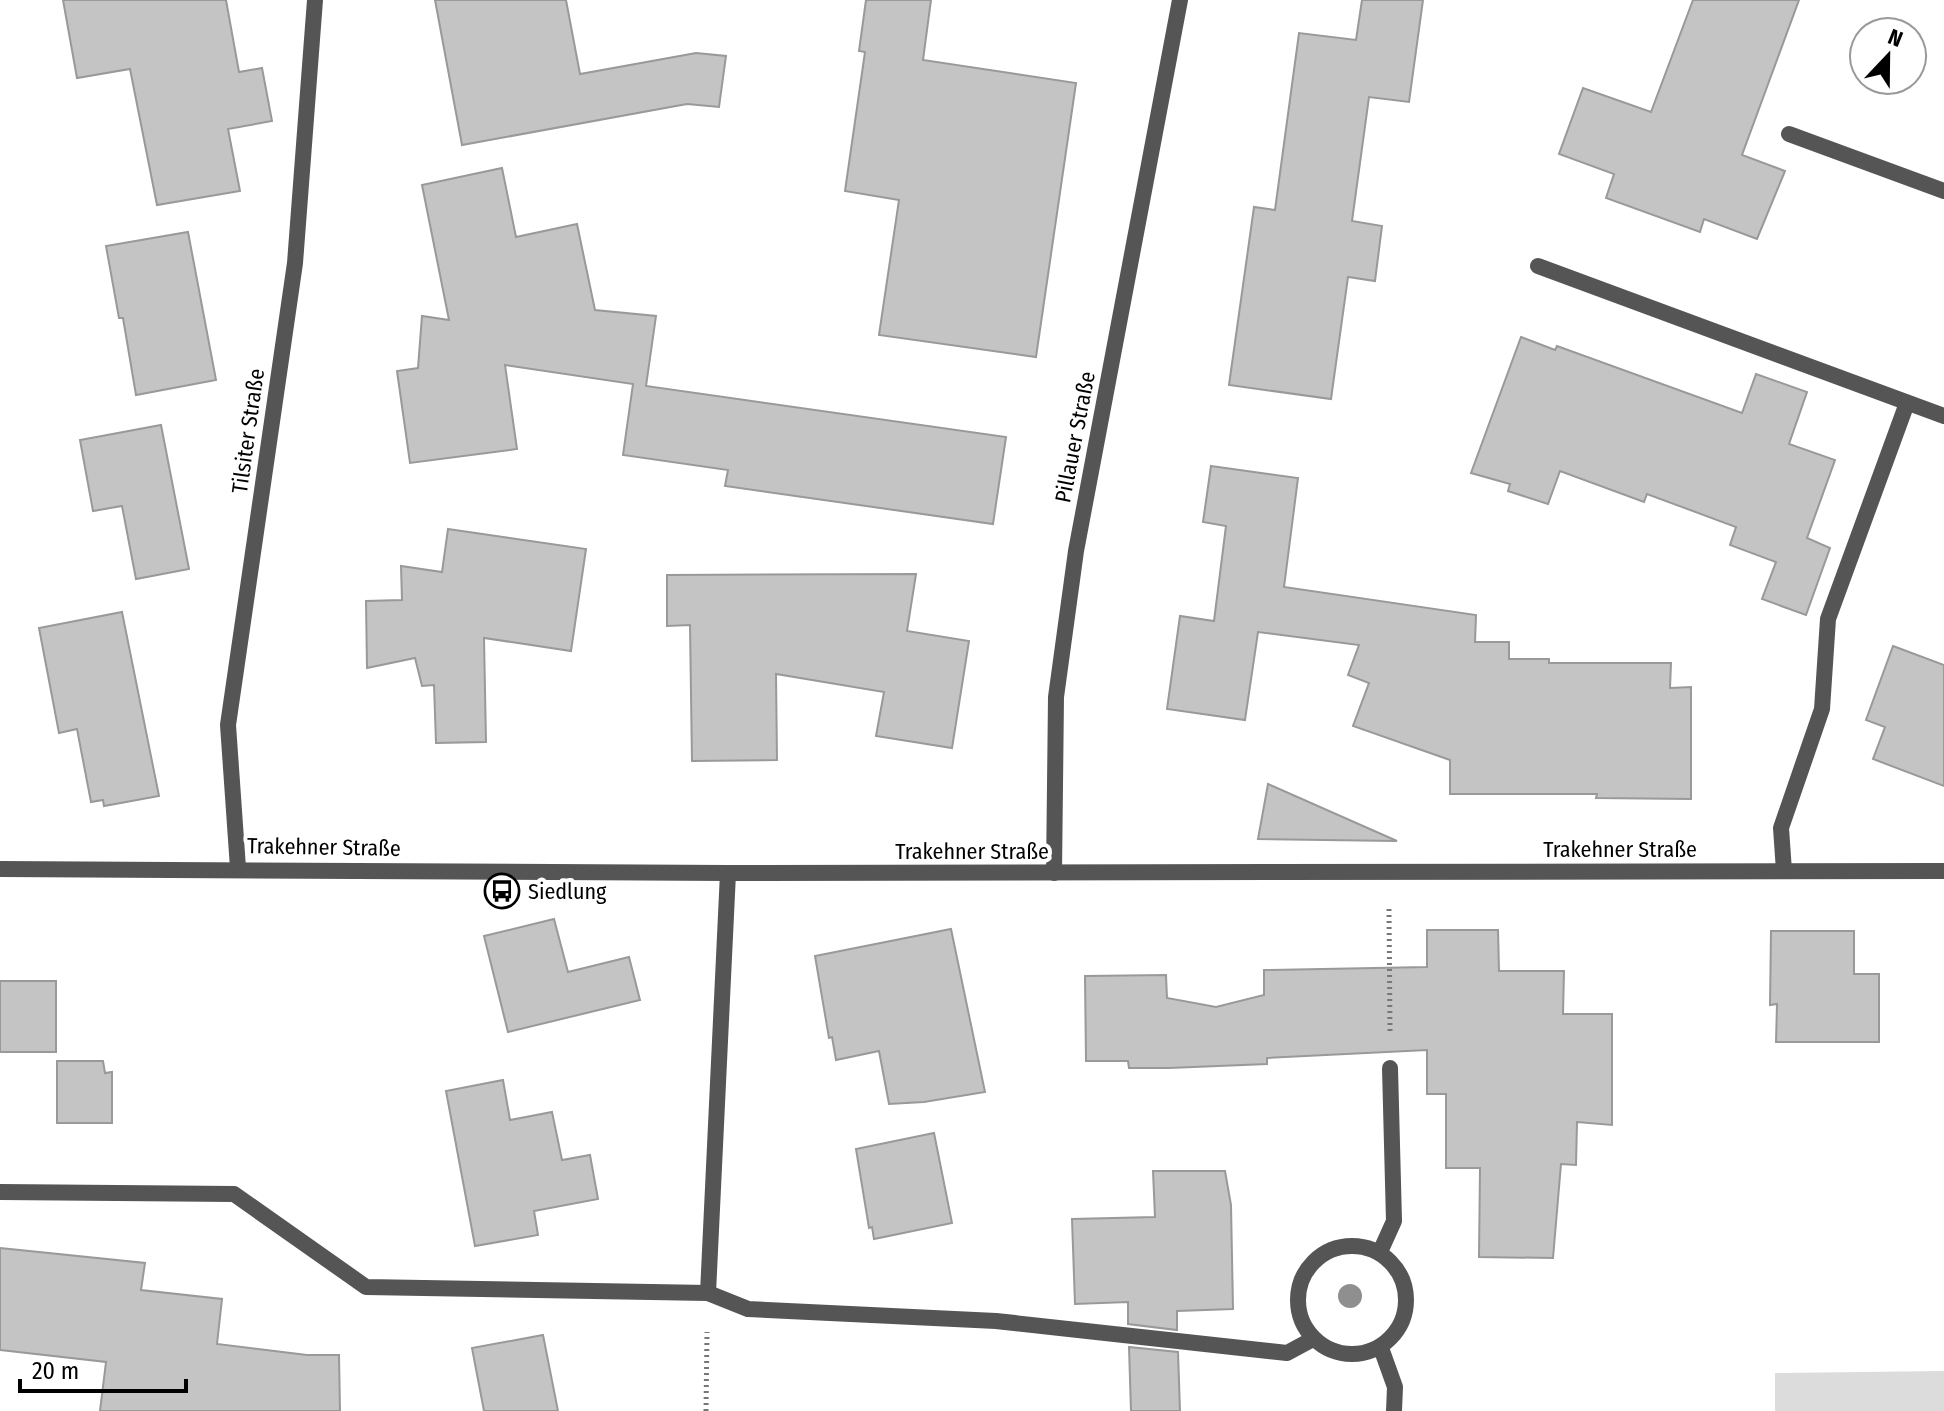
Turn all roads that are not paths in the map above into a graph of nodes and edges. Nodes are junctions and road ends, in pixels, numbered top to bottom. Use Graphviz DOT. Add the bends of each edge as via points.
graph roads {
  1 [pos="315,0"];
  2 [pos="1166,0"];
  3 [pos="1178,7"];
  4 [pos="1789,134"];
  5 [pos="1944,191"];
  6 [pos="1538,266"];
  7 [pos="1907,403"];
  8 [pos="1944,416"];
  9 [pos="238,868"];
  10 [pos="0,869"];
  11 [pos="1784,871"];
  12 [pos="1944,871"];
  13 [pos="728,873"];
  14 [pos="1054,873"];
  15 [pos="1390,1068"];
  16 [pos="0,1192"];
  17 [pos="1380,1252"];
  18 [pos="708,1293"];
  19 [pos="1313,1339"];
  20 [pos="1381,1348"];
  21 [pos="1394,1411"];
  1 -- 9 [label="street, Tilsiter Straße" via="295,263 228,725"];
  2 -- 3 [label="street, Pillauer Straße"];
  3 -- 14 [label="street, Pillauer Straße" via="1076,551 1056,697"];
  4 -- 5 [label="street"];
  6 -- 7 [label="street"];
  7 -- 8 [label="street"];
  7 -- 11 [label="street" via="1828,619 1822,709 1781,828"];
  9 -- 10 [label="street, Trakehner Straße"];
  9 -- 13 [label="street, Trakehner Straße"];
  11 -- 12 [label="street, Trakehner Straße"];
  11 -- 14 [label="street, Trakehner Straße"];
  13 -- 14 [label="street, Trakehner Straße"];
  13 -- 18 [label="street"];
  15 -- 17 [label="street" via="1394,1221"];
  16 -- 18 [label="street" via="234,1194 366,1287"];
  17 -- 19 [label="street" via="1354,1245 1329,1250 1308,1266 1298,1290 1299,1317"];
  17 -- 20 [label="street" via="1400,1273 1408,1300 1401,1327"];
  18 -- 19 [label="street" via="748,1309 996,1321 1287,1353"];
  19 -- 20 [label="street" via="1333,1353 1358,1356"];
  20 -- 21 [label="street" via="1395,1387"];
}
